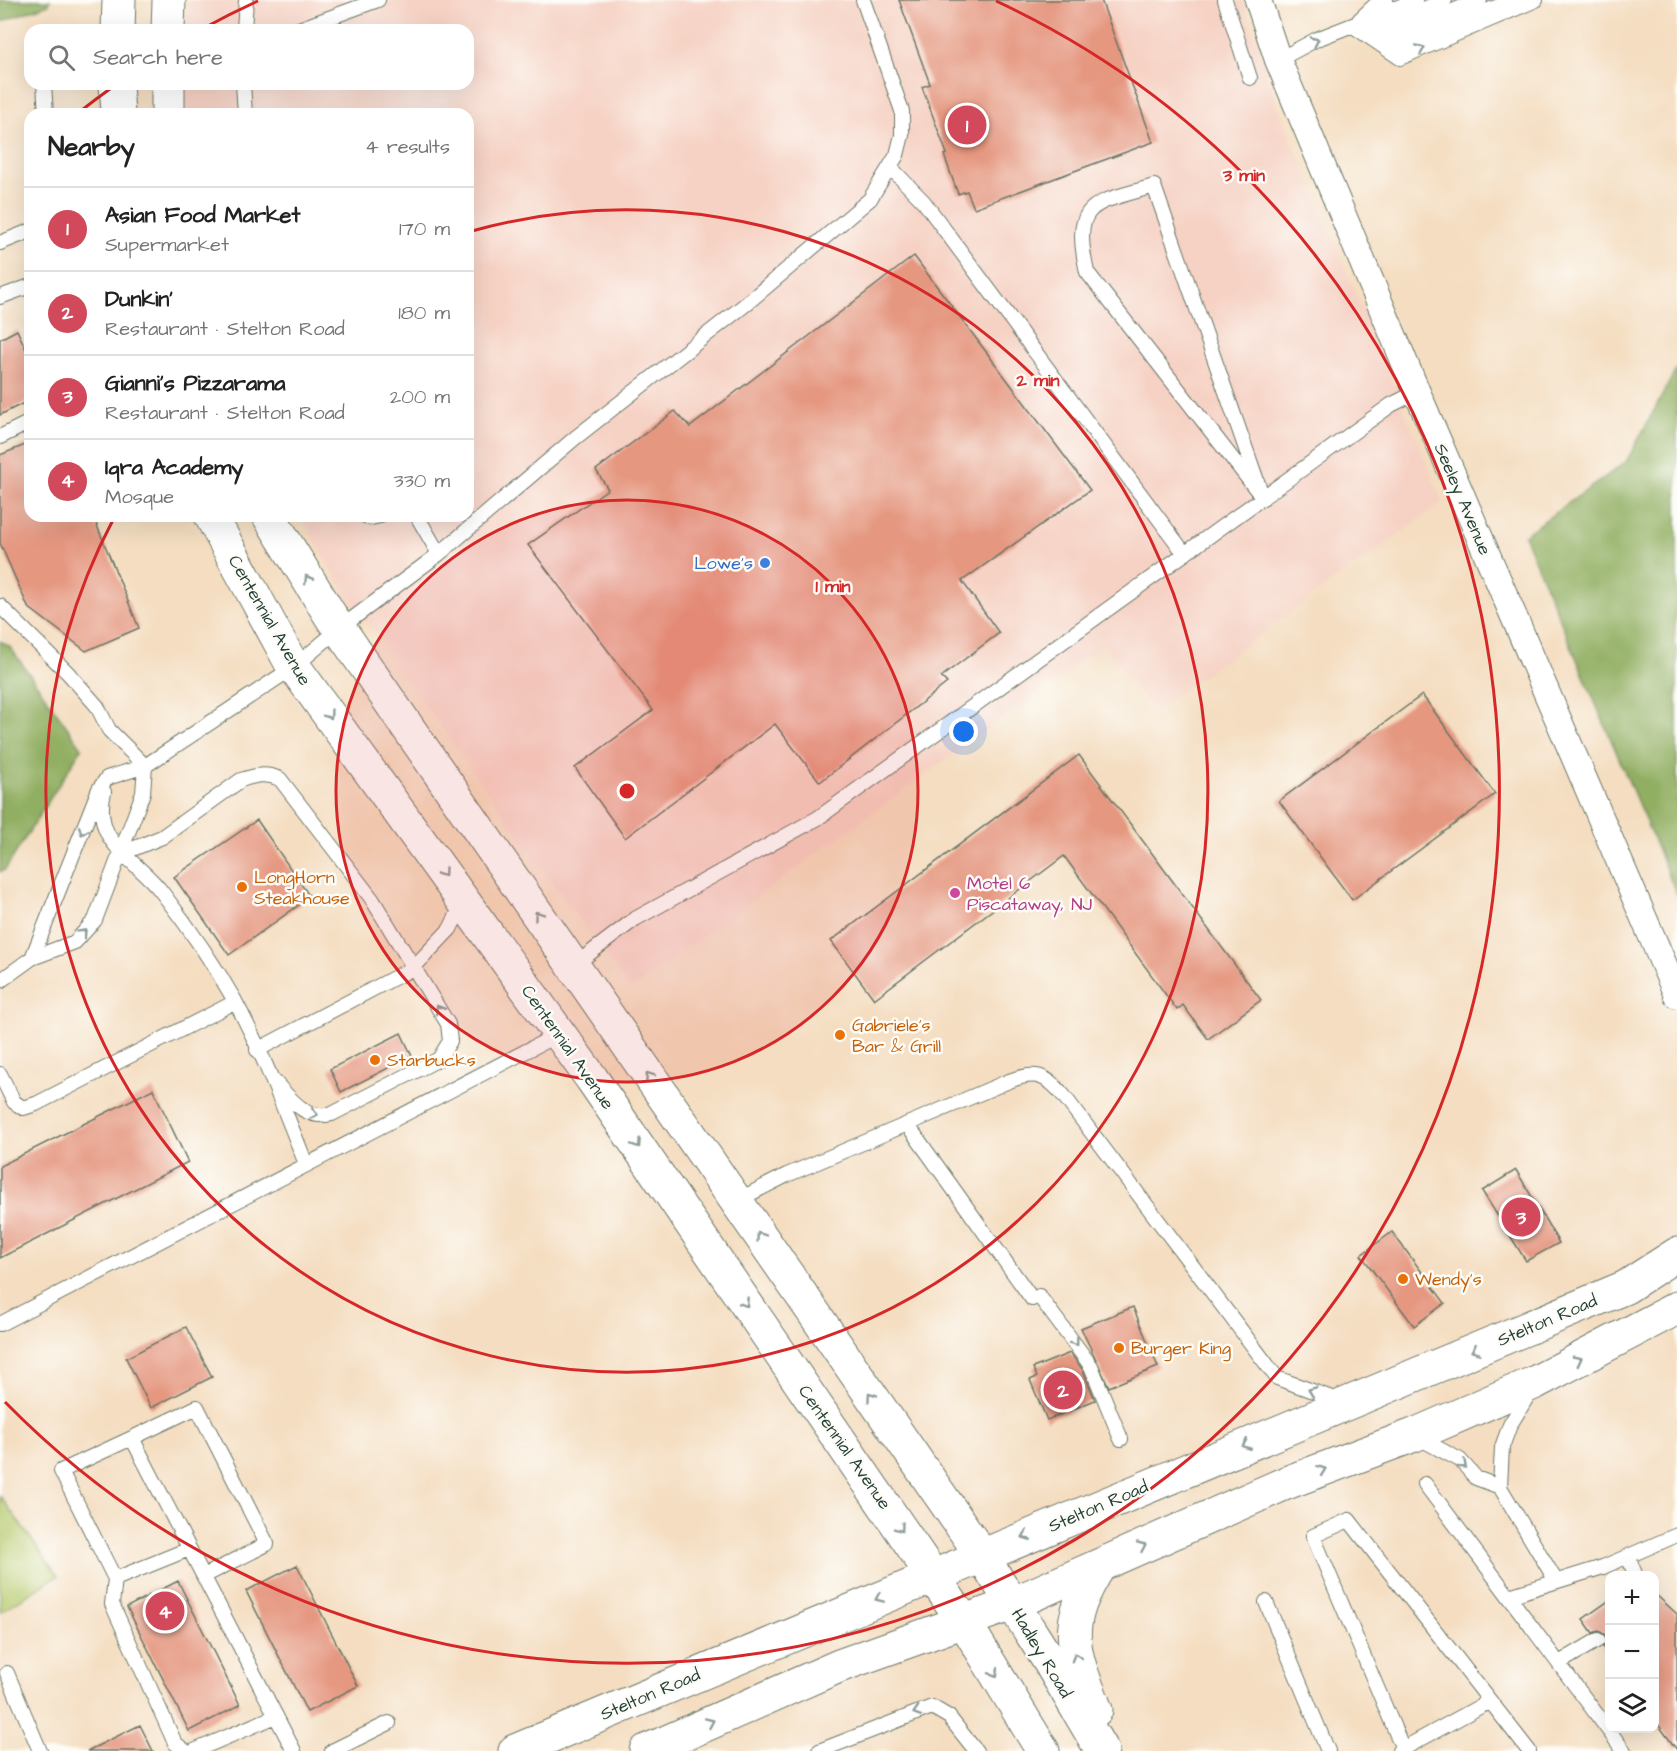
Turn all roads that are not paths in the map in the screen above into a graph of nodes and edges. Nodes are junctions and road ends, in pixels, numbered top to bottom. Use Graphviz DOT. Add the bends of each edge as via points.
graph roads {
  1 [pos="120,0"];
  2 [pos="169,0"];
  3 [pos="246,0"];
  4 [pos="378,0"];
  5 [pos="863,0"];
  6 [pos="1225,0"];
  7 [pos="1258,0"];
  8 [pos="1386,0"];
  9 [pos="1416,0"];
  10 [pos="1445,0"];
  11 [pos="1480,0"];
  12 [pos="1514,0"];
  13 [pos="1536,0"];
  14 [pos="118,24"];
  15 [pos="168,24"];
  16 [pos="244,24"];
  17 [pos="312,24"];
  18 [pos="1353,26"];
  19 [pos="1278,60"];
  20 [pos="1250,78"];
  21 [pos="44,90"];
  22 [pos="116,90"];
  23 [pos="168,90"];
  24 [pos="243,90"];
  25 [pos="46,108"];
  26 [pos="118,108"];
  27 [pos="168,108"];
  28 [pos="245,108"];
  29 [pos="890,166"];
  30 [pos="24,233"];
  31 [pos="0,243"];
  32 [pos="24,288"];
  33 [pos="0,297"];
  34 [pos="1417,392"];
  35 [pos="24,425"];
  36 [pos="0,437"];
  37 [pos="1263,498"];
  38 [pos="214,522"];
  39 [pos="273,522"];
  40 [pos="420,522"];
  41 [pos="439,554"];
  42 [pos="1185,554"];
  43 [pos="0,606"];
  44 [pos="340,628"];
  45 [pos="294,667"];
  46 [pos="145,766"];
  47 [pos="107,778"];
  48 [pos="120,854"];
  49 [pos="464,902"];
  50 [pos="32,958"];
  51 [pos="573,966"];
  52 [pos="413,968"];
  53 [pos="0,981"];
  54 [pos="1677,995"];
  55 [pos="235,1002"];
  56 [pos="559,1034"];
  57 [pos="257,1050"];
  58 [pos="0,1074"];
  59 [pos="271,1078"];
  60 [pos="907,1124"];
  61 [pos="306,1164"];
  62 [pos="736,1201"];
  63 [pos="1677,1254"];
  64 [pos="1677,1308"];
  65 [pos="0,1324"];
  66 [pos="1536,1382"];
  67 [pos="1346,1403"];
  68 [pos="1413,1435"];
  69 [pos="132,1438"];
  70 [pos="1121,1439"];
  71 [pos="1425,1484"];
  72 [pos="1500,1487"];
  73 [pos="1677,1535"];
  74 [pos="189,1549"];
  75 [pos="981,1554"];
  76 [pos="1628,1557"];
  77 [pos="1100,1565"];
  78 [pos="1634,1571"];
  79 [pos="933,1575"];
  80 [pos="204,1576"];
  81 [pos="115,1579"];
  82 [pos="1556,1581"];
  83 [pos="1509,1596"];
  84 [pos="1266,1602"];
  85 [pos="1012,1604"];
  86 [pos="965,1623"];
  87 [pos="1598,1640"];
  88 [pos="1559,1664"];
  89 [pos="7,1673"];
  90 [pos="1490,1701"];
  91 [pos="276,1716"];
  92 [pos="389,1723"];
  93 [pos="222,1745"];
  94 [pos="1401,1750"];
  95 [pos="40,1751"];
  96 [pos="185,1751"];
  97 [pos="194,1751"];
  98 [pos="294,1751"];
  99 [pos="332,1751"];
  100 [pos="515,1751"];
  101 [pos="646,1751"];
  102 [pos="819,1751"];
  103 [pos="976,1751"];
  104 [pos="1042,1751"];
  105 [pos="1102,1751"];
  106 [pos="1112,1751"];
  107 [pos="1328,1751"];
  108 [pos="1529,1751"];
  109 [pos="1624,1751"];
  1 -- 14 [label="main road"];
  2 -- 15 [label="main road"];
  3 -- 16 [label="lane"];
  4 -- 17 [label="lane"];
  5 -- 29 [label="lane" via="902,111 902,135"];
  6 -- 20 [label="lane"];
  7 -- 19 [label="street, Seeley Avenue"];
  8 -- 18 [label="lane" via="1376,4"];
  9 -- 18 [label="lane"];
  10 -- 18 [label="lane" via="1391,23"];
  11 -- 18 [label="lane" via="1395,34"];
  12 -- 18 [label="lane" via="1400,45"];
  18 -- 13 [label="lane, one-way" via="1400,58"];
  19 -- 18 [label="lane, one-way" via="1317,39"];
  19 -- 34 [label="street, Seeley Avenue"];
  21 -- 25 [label="lane"];
  22 -- 26 [label="main road"];
  23 -- 27 [label="main road"];
  24 -- 28 [label="lane"];
  29 -- 41 [label="lane" via="870,199 746,304 574,438"];
  29 -- 42 [label="lane" via="924,202"];
  30 -- 31 [label="lane"];
  32 -- 33 [label="lane"];
  34 -- 37 [label="lane" via="1391,405"];
  34 -- 54 [label="street, Seeley Avenue"];
  35 -- 36 [label="lane"];
  37 -- 37 [label="lane" via="1154,186 1095,204 1082,221 1081,243 1088,272"];
  37 -- 42 [label="lane"];
  38 -- 45 [label="main road, Centennial Avenue"];
  44 -- 39 [label="main road, one-way"];
  40 -- 41 [label="lane"];
  41 -- 44 [label="lane"];
  42 -- 51 [label="lane" via="818,818 634,919"];
  43 -- 46 [label="lane" via="97,706 110,730"];
  44 -- 45 [label="lane"];
  51 -- 44 [label="main road, one-way"];
  45 -- 46 [label="lane"];
  45 -- 49 [label="main road, Centennial Avenue, one-way"];
  46 -- 47 [label="lane"];
  46 -- 48 [label="lane" via="143,793"];
  47 -- 48 [label="lane" via="102,819"];
  47 -- 50 [label="lane, one-way" via="99,789"];
  50 -- 48 [label="lane, one-way" via="75,942 95,920"];
  48 -- 52 [label="lane" via="162,837 241,780 270,774 280,779 372,898"];
  48 -- 55 [label="lane" via="156,883"];
  49 -- 52 [label="lane" via="450,929"];
  49 -- 56 [label="main road, Centennial Avenue"];
  50 -- 53 [label="lane"];
  62 -- 51 [label="main road, one-way"];
  52 -- 57 [label="lane"];
  59 -- 52 [label="lane, one-way" via="305,1113 320,1117 439,1059 450,1041 448,1024"];
  55 -- 57 [label="lane"];
  55 -- 58 [label="lane" via="23,1108 14,1102"];
  56 -- 61 [label="lane"];
  56 -- 79 [label="main road, Centennial Avenue, one-way"];
  57 -- 59 [label="lane"];
  59 -- 61 [label="lane"];
  60 -- 62 [label="lane"];
  67 -- 60 [label="lane, one-way" via="1277,1378 1052,1081 1027,1074"];
  60 -- 70 [label="lane, one-way" via="1091,1366"];
  61 -- 65 [label="lane"];
  75 -- 62 [label="main road, one-way"];
  63 -- 67 [label="main road, Stelton Road, one-way" via="1626,1287"];
  66 -- 64 [label="main road, one-way"];
  66 -- 68 [label="main road"];
  66 -- 72 [label="lane" via="1510,1425 1502,1447"];
  67 -- 75 [label="main road, Stelton Road, one-way"];
  68 -- 72 [label="lane, one-way" via="1460,1460 1476,1478"];
  77 -- 68 [label="main road, one-way" via="1286,1483"];
  69 -- 74 [label="lane"];
  69 -- 80 [label="lane" via="197,1407 267,1544"];
  69 -- 81 [label="lane" via="61,1471"];
  71 -- 83 [label="lane"];
  72 -- 82 [label="lane"];
  73 -- 76 [label="lane"];
  74 -- 80 [label="lane"];
  74 -- 81 [label="lane"];
  75 -- 79 [label="main road, Stelton Road"];
  75 -- 85 [label="main road, Hadley Road"];
  76 -- 78 [label="lane"];
  76 -- 82 [label="lane"];
  77 -- 85 [label="main road"];
  106 -- 77 [label="main road, Hadley Road, one-way" via="1073,1646 1075,1616"];
  79 -- 86 [label="main road"];
  79 -- 100 [label="main road, Stelton Road, one-way"];
  80 -- 91 [label="lane"];
  81 -- 96 [label="lane" via="112,1604 175,1743"];
  82 -- 83 [label="lane"];
  83 -- 88 [label="lane"];
  84 -- 107 [label="lane"];
  85 -- 86 [label="main road"];
  85 -- 105 [label="main road, Hadley Road"];
  101 -- 86 [label="main road, one-way" via="839,1666"];
  86 -- 104 [label="main road, one-way"];
  87 -- 88 [label="lane"];
  88 -- 109 [label="lane"];
  89 -- 95 [label="lane"];
  90 -- 94 [label="lane"];
  90 -- 94 [label="lane" via="1349,1520 1312,1536"];
  90 -- 108 [label="lane"];
  91 -- 93 [label="lane"];
  91 -- 98 [label="lane"];
  92 -- 99 [label="lane"];
  93 -- 97 [label="lane"];
  103 -- 102 [label="lane, one-way" via="949,1717 932,1707"];
}
